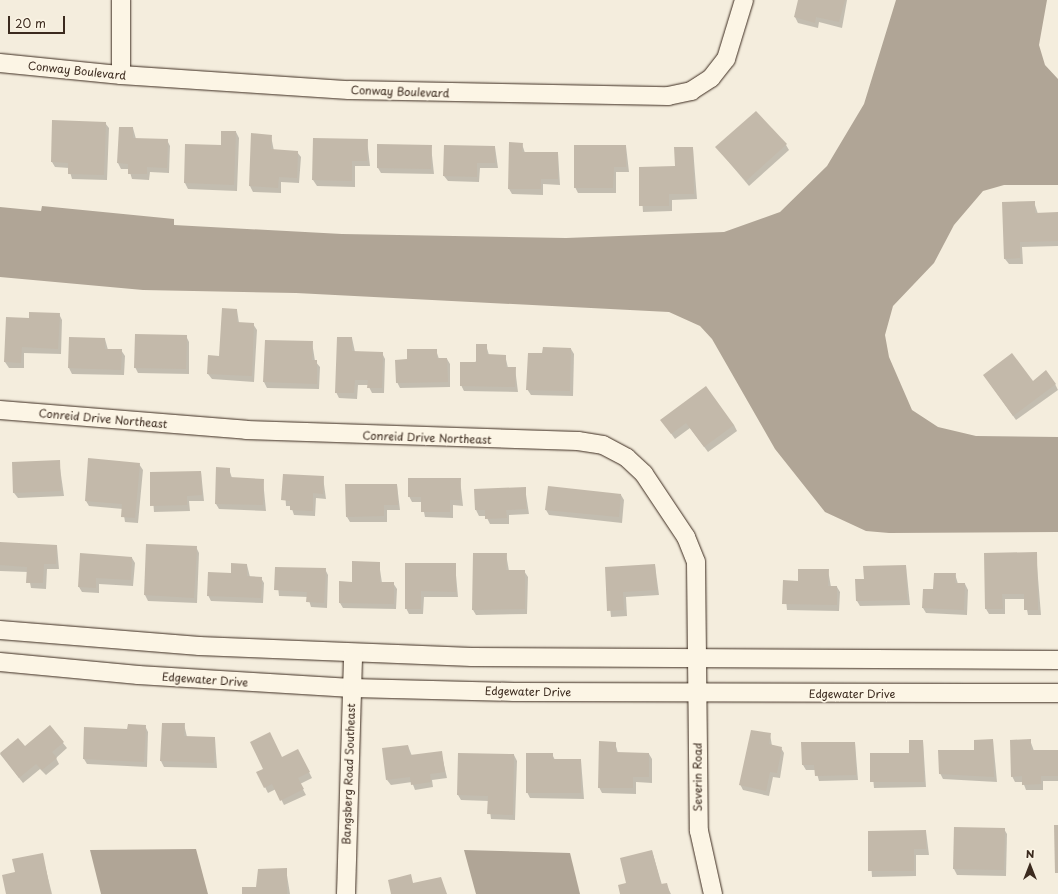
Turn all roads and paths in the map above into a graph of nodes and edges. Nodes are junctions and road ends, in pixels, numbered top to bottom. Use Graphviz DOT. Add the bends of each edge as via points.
graph roads {
  1 [pos="121,0"];
  2 [pos="744,0"];
  3 [pos="0,63"];
  4 [pos="121,75"];
  5 [pos="0,410"];
  6 [pos="0,630"];
  7 [pos="353,654"];
  8 [pos="699,659"];
  9 [pos="1058,660"];
  10 [pos="0,662"];
  11 [pos="352,688"];
  12 [pos="698,693"];
  13 [pos="1058,693"];
  14 [pos="346,894"];
  15 [pos="713,894"];
  1 -- 4 [label="street"];
  2 -- 4 [label="street, Conway Boulevard" via="726,60 716,72 691,91 668,96 423,93"];
  3 -- 4 [label="street, Conway Boulevard"];
  5 -- 8 [label="street, Conreid Drive Northeast" via="246,430 578,441 603,445 627,458 644,474 686,537 696,562"];
  6 -- 7 [label="street" via="86,639"];
  7 -- 8 [label="street"];
  7 -- 11 [label="street, Bangsberg Road Southeast"];
  8 -- 9 [label="street"];
  8 -- 12 [label="street, Severin Road"];
  10 -- 11 [label="street, Edgewater Drive" via="146,676"];
  11 -- 12 [label="street, Edgewater Drive"];
  11 -- 14 [label="street, Bangsberg Road Southeast"];
  12 -- 13 [label="street, Edgewater Drive"];
  12 -- 15 [label="street, Severin Road" via="699,831"];
}
